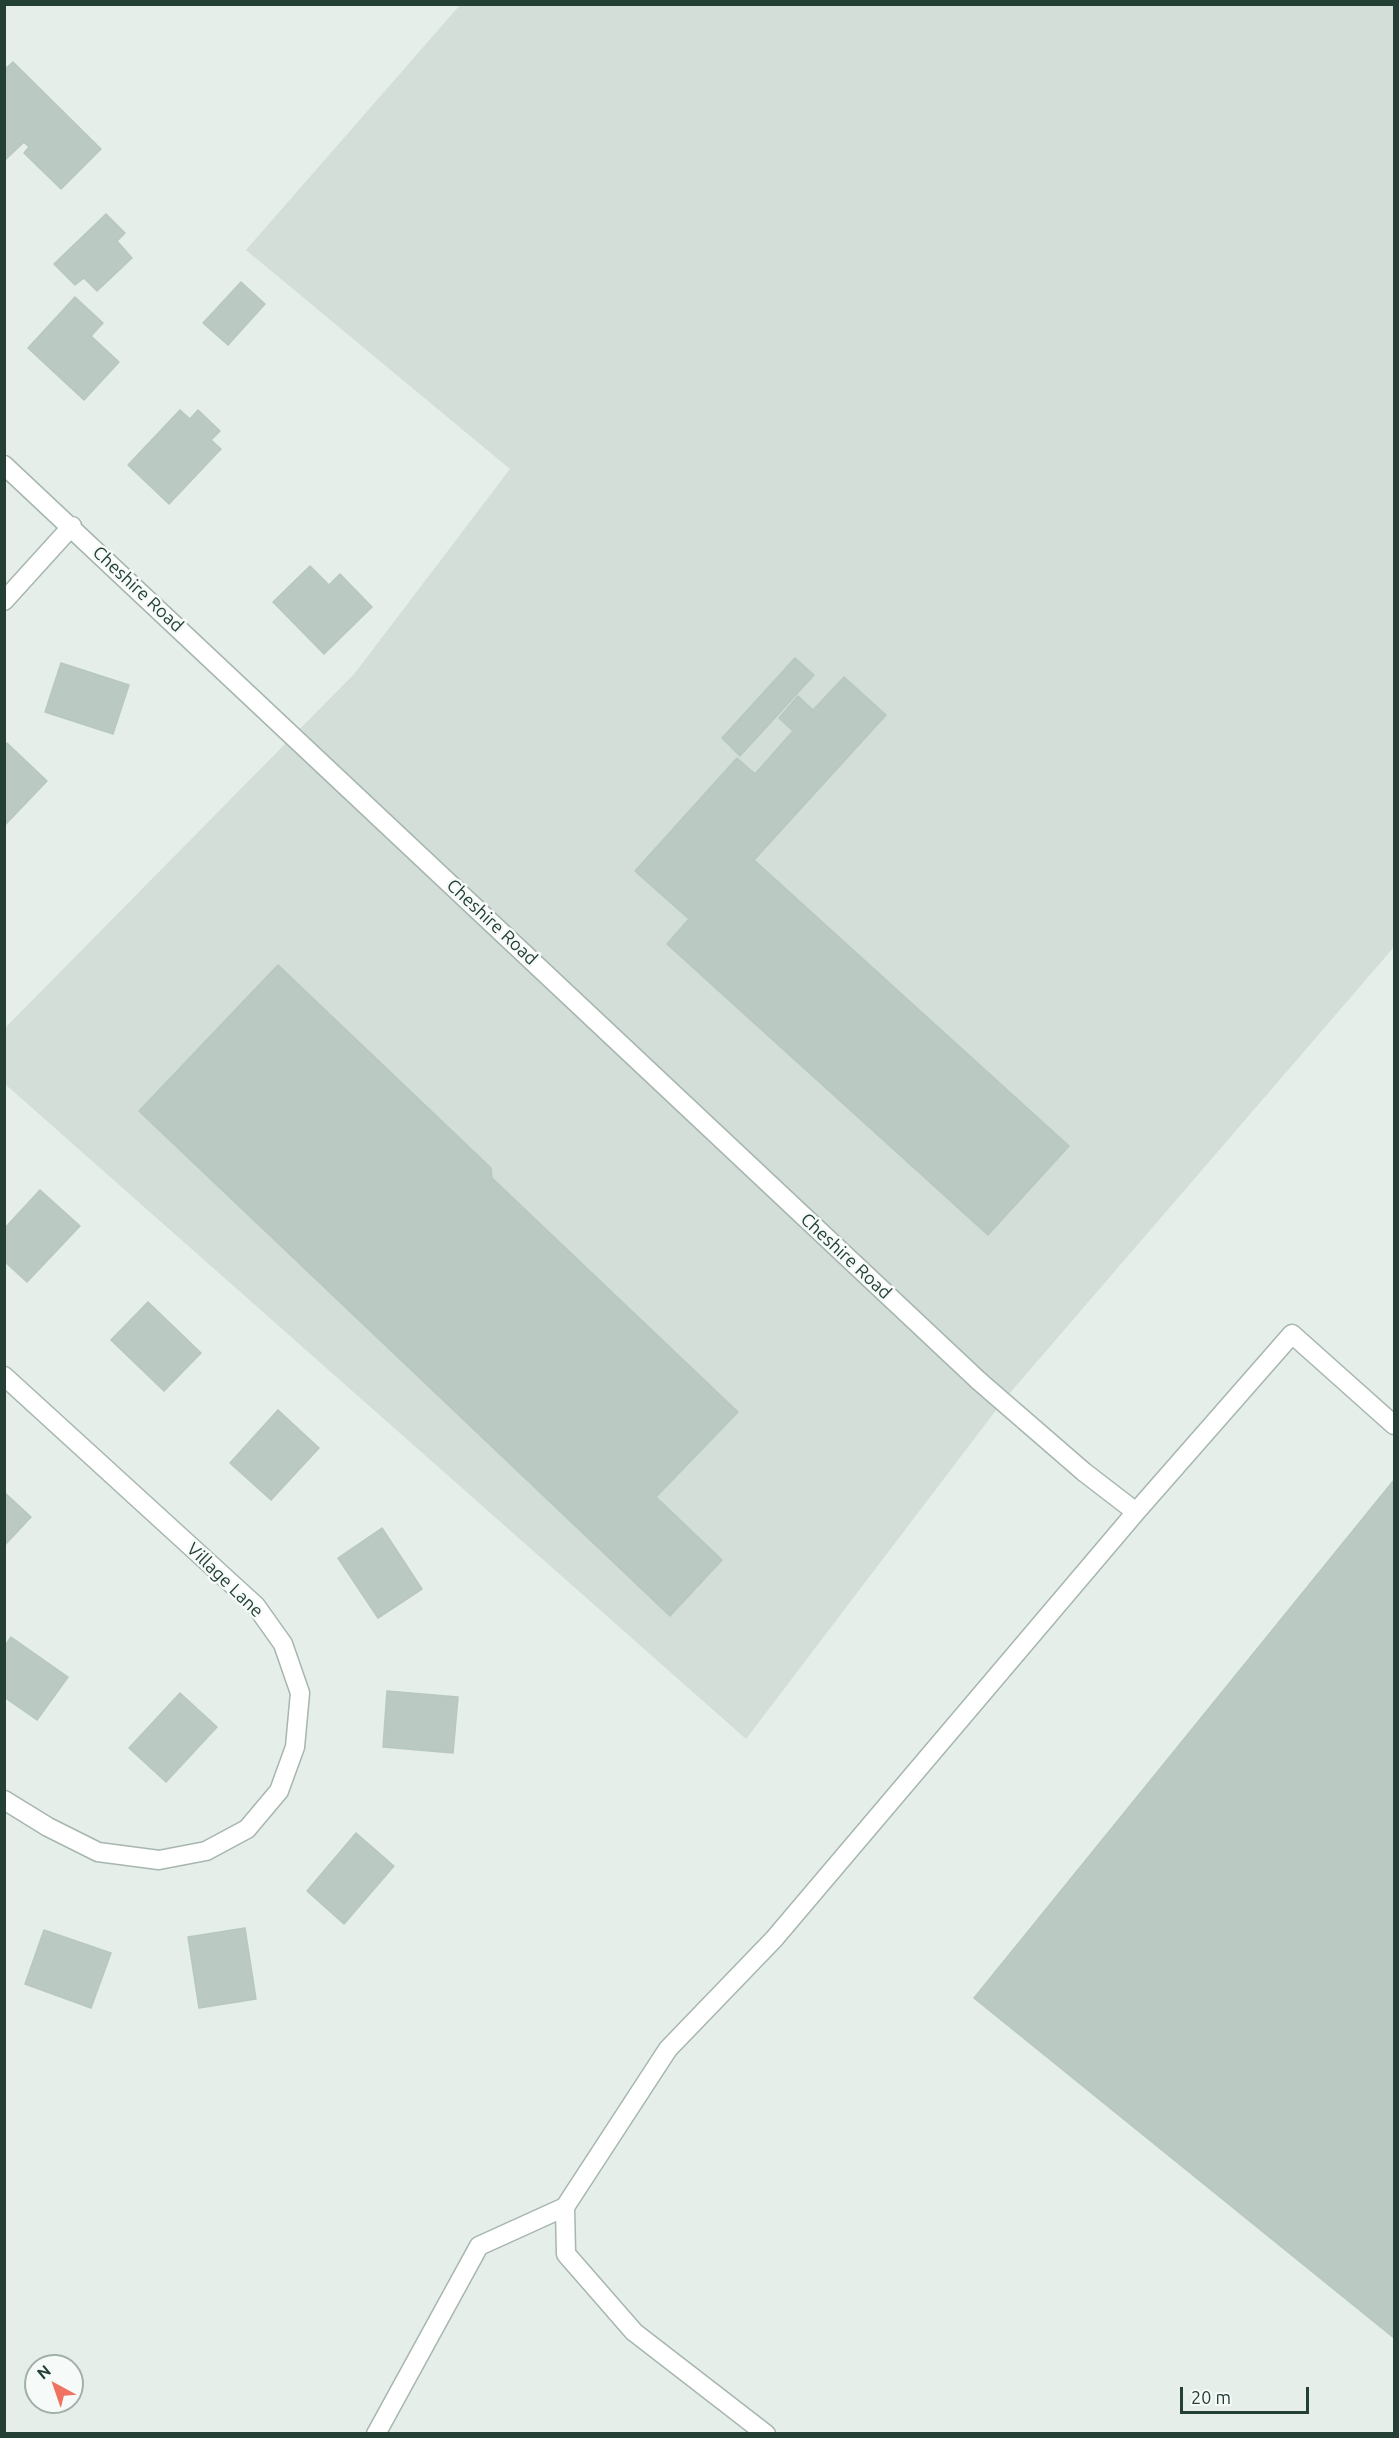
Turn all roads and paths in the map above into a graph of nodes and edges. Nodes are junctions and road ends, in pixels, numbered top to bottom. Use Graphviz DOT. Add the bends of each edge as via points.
graph roads {
  1 [pos="4,465"];
  2 [pos="72,526"];
  3 [pos="4,602"];
  4 [pos="4,1376"];
  5 [pos="1395,1425"];
  6 [pos="1136,1512"];
  7 [pos="4,1800"];
  8 [pos="565,2207"];
  9 [pos="376,2433"];
  10 [pos="766,2433"];
  1 -- 2 [label="street, Cheshire Road"];
  2 -- 3 [label="street"];
  2 -- 6 [label="street, Cheshire Road" via="979,1381"];
  4 -- 7 [label="street, Village Lane" via="256,1606 283,1644 300,1693 295,1747 279,1791 247,1828 206,1851 159,1860 98,1851"];
  5 -- 6 [label="street" via="1292,1334"];
  6 -- 8 [label="street" via="774,1939 668,2049"];
  8 -- 9 [label="street" via="479,2247"];
  8 -- 10 [label="street" via="566,2254 634,2332"];
}
